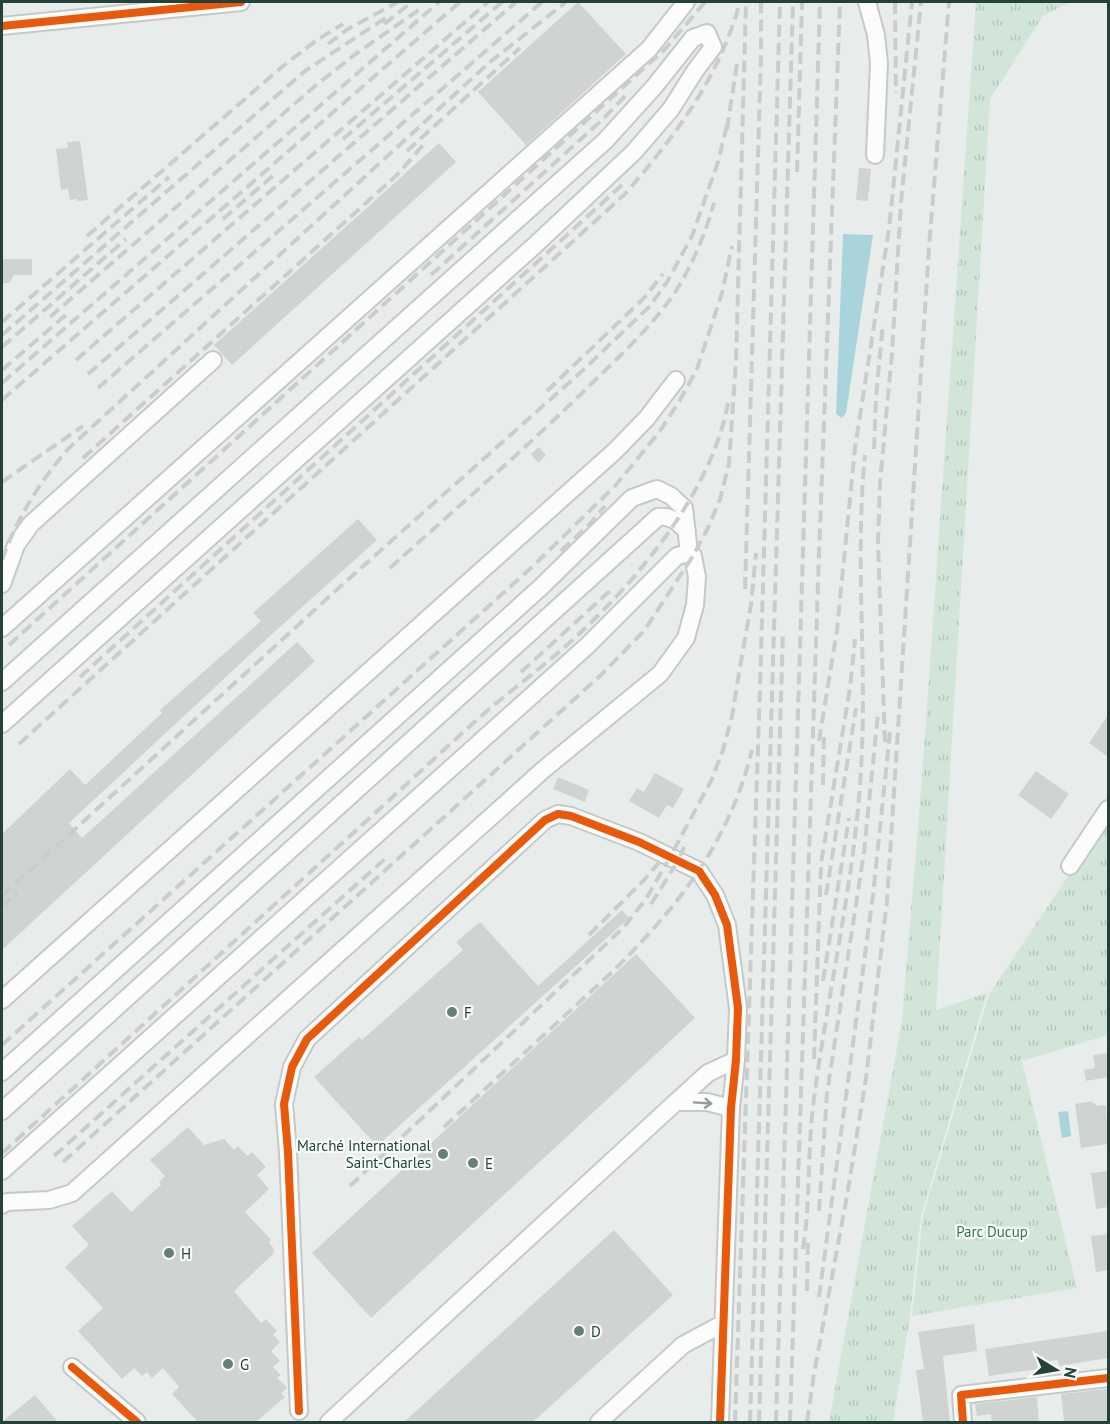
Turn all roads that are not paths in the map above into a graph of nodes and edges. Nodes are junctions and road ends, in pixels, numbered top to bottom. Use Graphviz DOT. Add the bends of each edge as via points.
graph roads {
  1 [pos="242,2"];
  2 [pos="686,2"];
  3 [pos="867,2"];
  4 [pos="2,26"];
  5 [pos="875,155"];
  6 [pos="213,360"];
  7 [pos="676,380"];
  8 [pos="687,531"];
  9 [pos="689,553"];
  10 [pos="2,584"];
  11 [pos="2,628"];
  12 [pos="2,682"];
  13 [pos="2,723"];
  14 [pos="1108,809"];
  15 [pos="1070,866"];
  16 [pos="2,1000"];
  17 [pos="736,1060"];
  18 [pos="2,1072"];
  19 [pos="676,1102"];
  20 [pos="731,1108"];
  21 [pos="2,1111"];
  22 [pos="2,1171"];
  23 [pos="2,1205"];
  24 [pos="722,1324"];
  25 [pos="72,1367"];
  26 [pos="1108,1378"];
  27 [pos="302,1418"];
  28 [pos="137,1422"];
  29 [pos="329,1422"];
  30 [pos="599,1422"];
  31 [pos="720,1422"];
  32 [pos="963,1422"];
  1 -- 4 [label="street"];
  2 -- 11 [label="street" via="649,49"];
  3 -- 5 [label="street" via="879,63"];
  6 -- 10 [label="street" via="31,524 16,545"];
  7 -- 16 [label="street" via="616,450"];
  8 -- 9 [label="street"];
  8 -- 18 [label="street" via="684,508 671,496 657,489 632,498 541,587"];
  8 -- 21 [label="street" via="675,520 658,517"];
  9 -- 22 [label="street" via="677,556 587,646"];
  9 -- 23 [label="street" via="697,577 695,605 686,638 660,674 534,778 72,1193 49,1200"];
  12 -- 13 [label="street" via="605,141 693,38 707,33 713,47 671,109 634,152"];
  14 -- 15 [label="street"];
  17 -- 19 [label="street" via="708,1073"];
  17 -- 20 [label="street"];
  17 -- 27 [label="street" via="738,1008 727,925 715,895 699,871 571,816 558,814 545,820 307,1040 292,1067 284,1104"];
  19 -- 20 [label="street, one-way" via="707,1102"];
  19 -- 29 [label="street"];
  20 -- 24 [label="street"];
  24 -- 30 [label="street" via="683,1345"];
  24 -- 31 [label="street"];
  25 -- 28 [label="street"];
  26 -- 32 [label="street" via="961,1395"];
}
